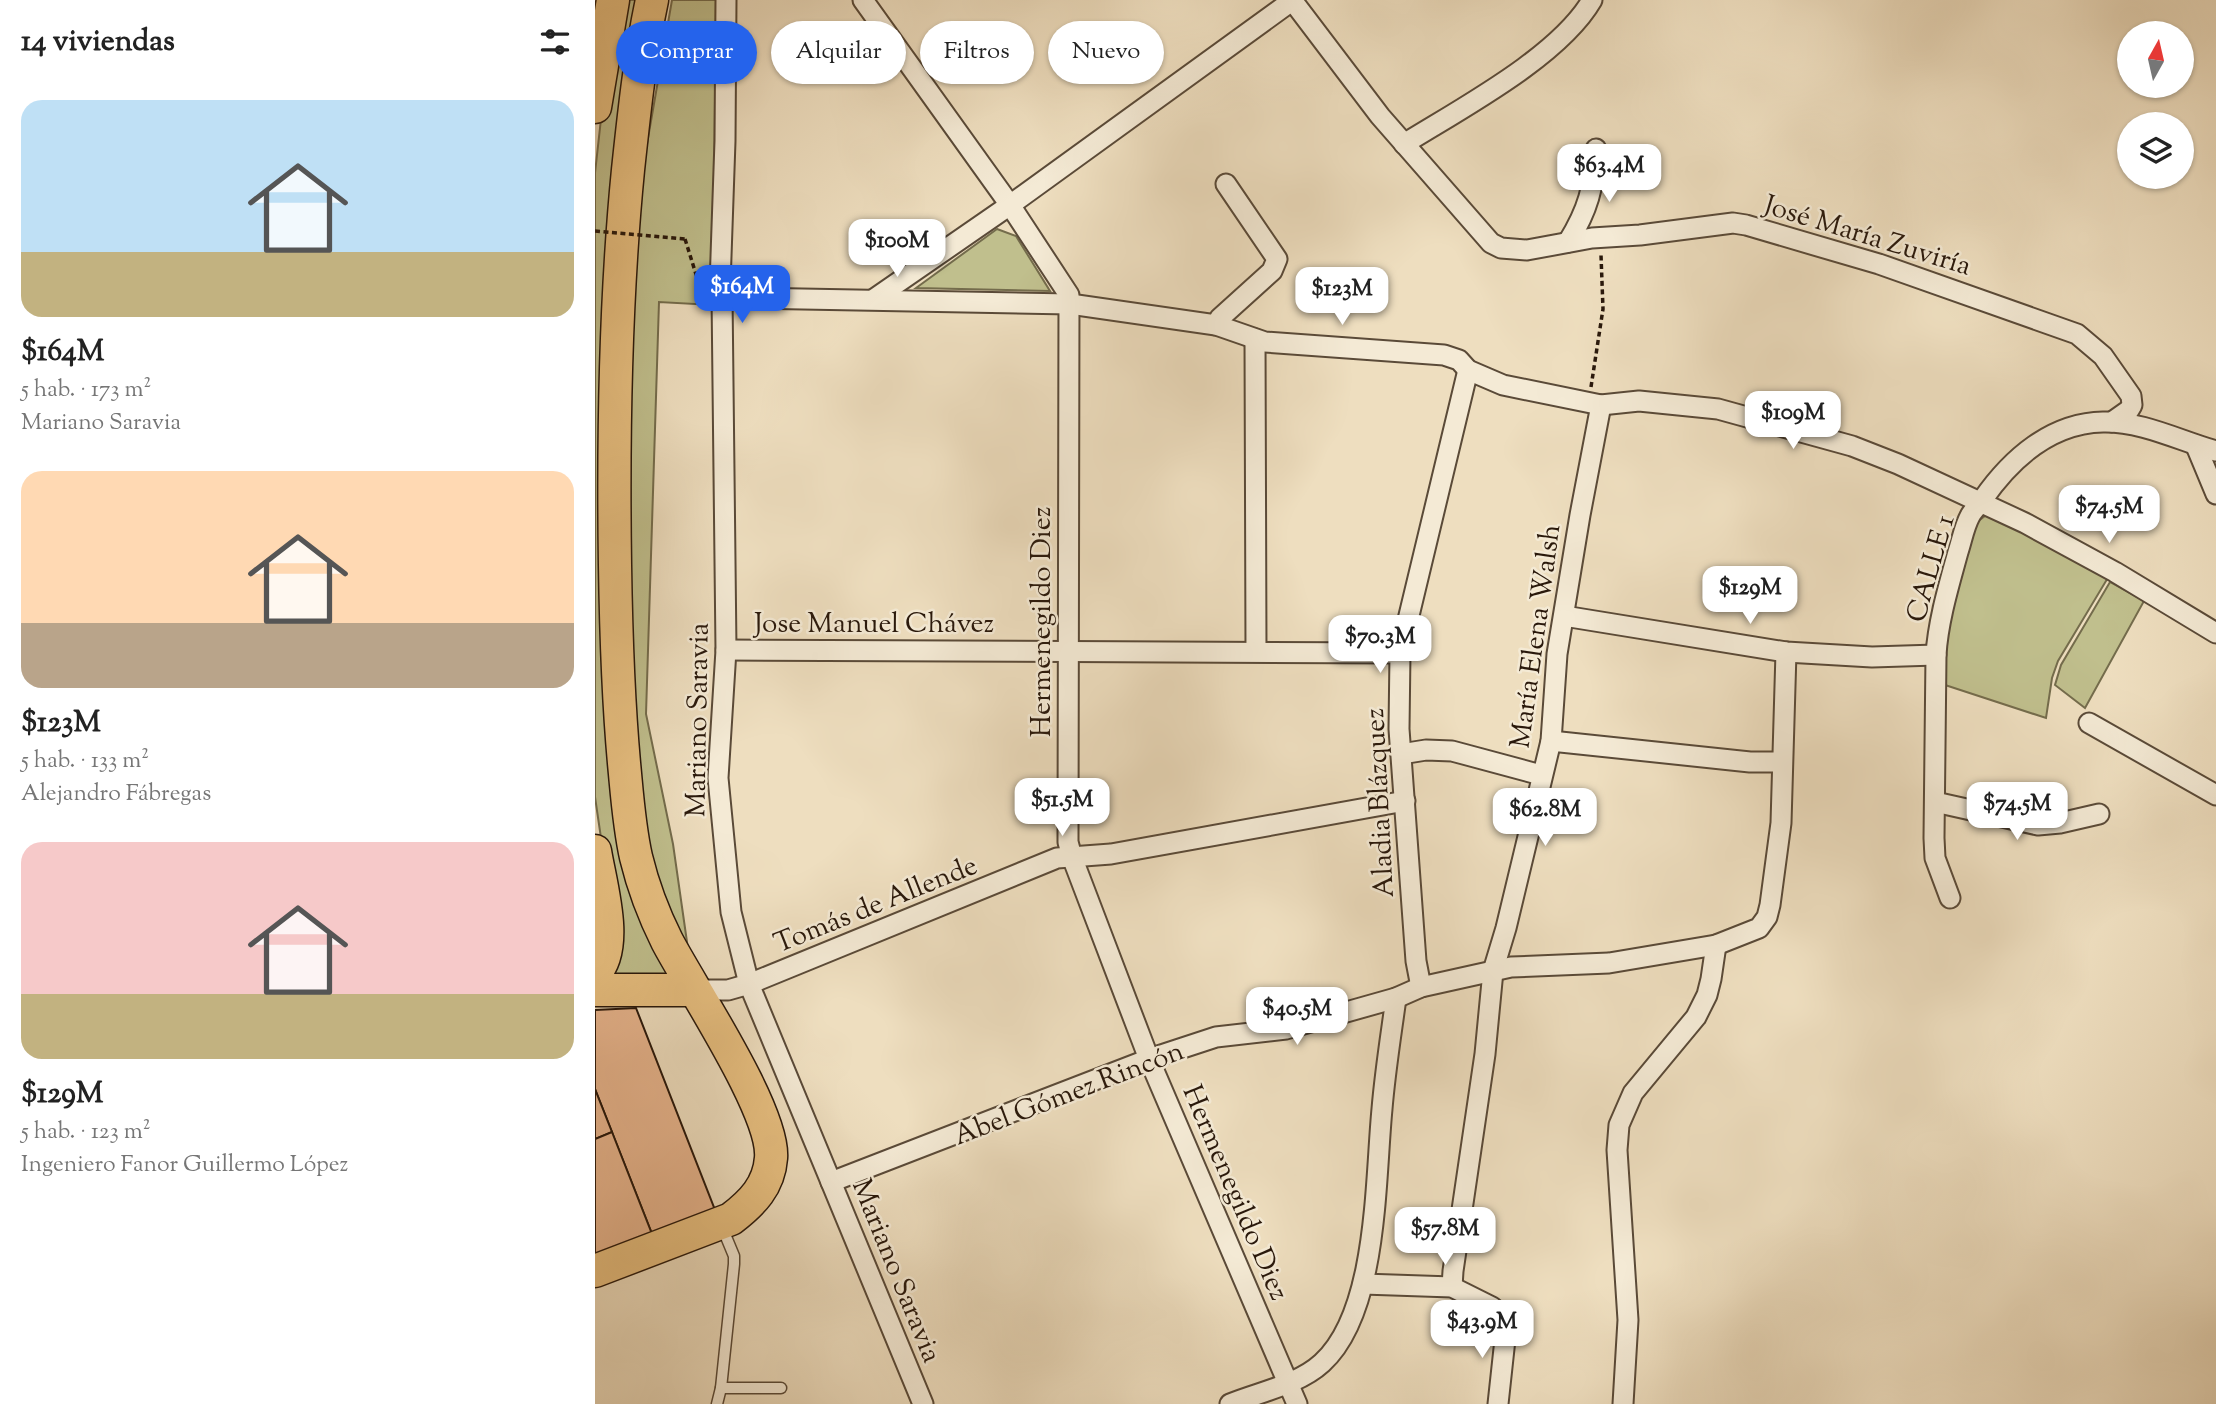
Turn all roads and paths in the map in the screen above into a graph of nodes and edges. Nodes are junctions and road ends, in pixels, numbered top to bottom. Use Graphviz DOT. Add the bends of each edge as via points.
graph roads {
  1 [pos="613,0"];
  2 [pos="652,0"];
  3 [pos="726,0"];
  4 [pos="863,0"];
  5 [pos="1293,0"];
  6 [pos="1593,0"];
  7 [pos="595,107"];
  8 [pos="1404,144"];
  9 [pos="1596,149"];
  10 [pos="1226,184"];
  11 [pos="1010,205"];
  12 [pos="595,231"];
  13 [pos="1603,237"];
  14 [pos="1569,242"];
  15 [pos="721,290"];
  16 [pos="874,299"];
  17 [pos="1070,304"];
  18 [pos="1216,325"];
  19 [pos="1255,339"];
  20 [pos="1468,370"];
  21 [pos="2131,396"];
  22 [pos="1595,404"];
  23 [pos="2112,422"];
  24 [pos="2169,437"];
  25 [pos="2196,446"];
  26 [pos="2216,451"];
  27 [pos="2216,494"];
  28 [pos="1982,501"];
  29 [pos="1564,616"];
  30 [pos="2216,633"];
  31 [pos="726,650"];
  32 [pos="1067,650"];
  33 [pos="1256,651"];
  34 [pos="1786,652"];
  35 [pos="1400,653"];
  36 [pos="1936,655"];
  37 [pos="2089,723"];
  38 [pos="1551,741"];
  39 [pos="1401,754"];
  40 [pos="1782,762"];
  41 [pos="1541,775"];
  42 [pos="2216,795"];
  43 [pos="1405,801"];
  44 [pos="1935,803"];
  45 [pos="2099,814"];
  46 [pos="595,851"];
  47 [pos="1072,857"];
  48 [pos="1950,898"];
  49 [pos="1716,945"];
  50 [pos="1493,971"];
  51 [pos="595,973"];
  52 [pos="749,984"];
  53 [pos="1421,987"];
  54 [pos="595,990"];
  55 [pos="694,990"];
  56 [pos="1396,998"];
  57 [pos="1149,1059"];
  58 [pos="831,1182"];
  59 [pos="721,1223"];
  60 [pos="595,1271"];
  61 [pos="1363,1284"];
  62 [pos="1452,1287"];
  63 [pos="1288,1382"];
  64 [pos="721,1388"];
  65 [pos="781,1388"];
  66 [pos="717,1404"];
  67 [pos="922,1404"];
  68 [pos="1230,1404"];
  69 [pos="1297,1404"];
  70 [pos="1498,1404"];
  71 [pos="1623,1404"];
  1 -- 7 [label="main road"];
  2 -- 55 [label="main road" via="632,129 618,297 614,479 618,688 636,858 653,911"];
  3 -- 15 [label="street, Mariano Saravia"];
  4 -- 11 [label="street, Hermenegildo Diez"];
  5 -- 8 [label="street, José María Zuviría"];
  5 -- 11 [label="street"];
  6 -- 8 [label="street" via="1558,41"];
  8 -- 14 [label="street, José María Zuviría" via="1491,243 1517,251"];
  9 -- 14 [label="street" via="1590,199"];
  10 -- 18 [label="street" via="1277,259 1272,271"];
  11 -- 16 [label="street"];
  11 -- 17 [label="street, Hermenegildo Diez" via="1066,289"];
  12 -- 15 [label="path, bridge" via="685,239 699,284"];
  13 -- 14 [label="street, José María Zuviría"];
  13 -- 21 [label="street, José María Zuviría" via="1733,223 1865,260 2077,334 2103,356"];
  13 -- 22 [label="path"];
  15 -- 16 [label="street" via="745,298"];
  15 -- 31 [label="street, Mariano Saravia"];
  16 -- 17 [label="street"];
  17 -- 18 [label="street"];
  17 -- 32 [label="street, Hermenegildo Diez"];
  18 -- 19 [label="street"];
  19 -- 20 [label="street" via="1444,355 1459,360"];
  19 -- 33 [label="street"];
  20 -- 22 [label="street" via="1503,385"];
  20 -- 35 [label="street, Aladia Blázquez"];
  21 -- 23 [label="street" via="2129,410"];
  21 -- 24 [label="street, José María Zuviría"];
  22 -- 28 [label="street" via="1639,401 1718,408 1852,446"];
  22 -- 29 [label="street, María Elena Walsh"];
  23 -- 24 [label="street, CALLE 1"];
  23 -- 28 [label="street, CALLE 1" via="2080,425 2047,438 2006,468"];
  24 -- 25 [label="street, CALLE 1"];
  25 -- 26 [label="street, CALLE 1"];
  25 -- 27 [label="street"];
  28 -- 30 [label="street" via="2115,572"];
  28 -- 36 [label="street, CALLE 1" via="1965,529"];
  29 -- 34 [label="street"];
  29 -- 38 [label="street, María Elena Walsh"];
  31 -- 32 [label="street, Jose Manuel Chávez"];
  31 -- 52 [label="street, Mariano Saravia" via="719,800 731,912"];
  32 -- 33 [label="street, Jose Manuel Chávez"];
  32 -- 47 [label="street, Hermenegildo Diez" via="1068,842"];
  33 -- 35 [label="street, Jose Manuel Chávez"];
  34 -- 36 [label="street"];
  34 -- 40 [label="street"];
  35 -- 39 [label="street, Aladia Blázquez"];
  36 -- 44 [label="street, CALLE 1"];
  37 -- 42 [label="street"];
  38 -- 40 [label="street"];
  38 -- 41 [label="street, María Elena Walsh"];
  39 -- 41 [label="street" via="1452,751"];
  39 -- 43 [label="street, Aladia Blázquez"];
  40 -- 49 [label="street, Abel Gómez Rincón" via="1781,822 1767,917 1759,928"];
  41 -- 50 [label="street, María Elena Walsh"];
  43 -- 47 [label="street, Tomás de Allende" via="1111,854"];
  43 -- 53 [label="street, Aladia Blázquez"];
  44 -- 45 [label="street" via="2038,825"];
  44 -- 48 [label="street, CALLE 1" via="1935,858"];
  46 -- 51 [label="main road" via="607,928 604,958"];
  47 -- 52 [label="street, Tomás de Allende" via="1057,858"];
  47 -- 57 [label="street, Hermenegildo Diez"];
  49 -- 50 [label="street, Abel Gómez Rincón" via="1608,963 1537,964"];
  49 -- 71 [label="street" via="1711,979 1696,1017 1633,1094 1619,1125 1628,1320"];
  50 -- 53 [label="street, Abel Gómez Rincón"];
  50 -- 62 [label="street, María Elena Walsh"];
  52 -- 55 [label="street, Tomás de Allende" via="728,990"];
  52 -- 58 [label="street, Mariano Saravia"];
  53 -- 56 [label="street, Abel Gómez Rincón"];
  54 -- 55 [label="main road"];
  55 -- 59 [label="main road" via="743,1076 770,1141 765,1185 750,1204"];
  56 -- 57 [label="street, Abel Gómez Rincón" via="1286,1029 1216,1037"];
  56 -- 61 [label="street"];
  57 -- 58 [label="street, Abel Gómez Rincón"];
  57 -- 63 [label="street, Hermenegildo Diez"];
  58 -- 67 [label="street, Mariano Saravia"];
  59 -- 60 [label="main road"];
  59 -- 64 [label="lane" via="734,1256"];
  61 -- 62 [label="street"];
  61 -- 63 [label="street" via="1340,1341 1323,1363"];
  62 -- 70 [label="street" via="1504,1317"];
  63 -- 68 [label="street"];
  63 -- 69 [label="street, Hermenegildo Diez"];
  64 -- 65 [label="lane"];
  64 -- 66 [label="lane"];
}
